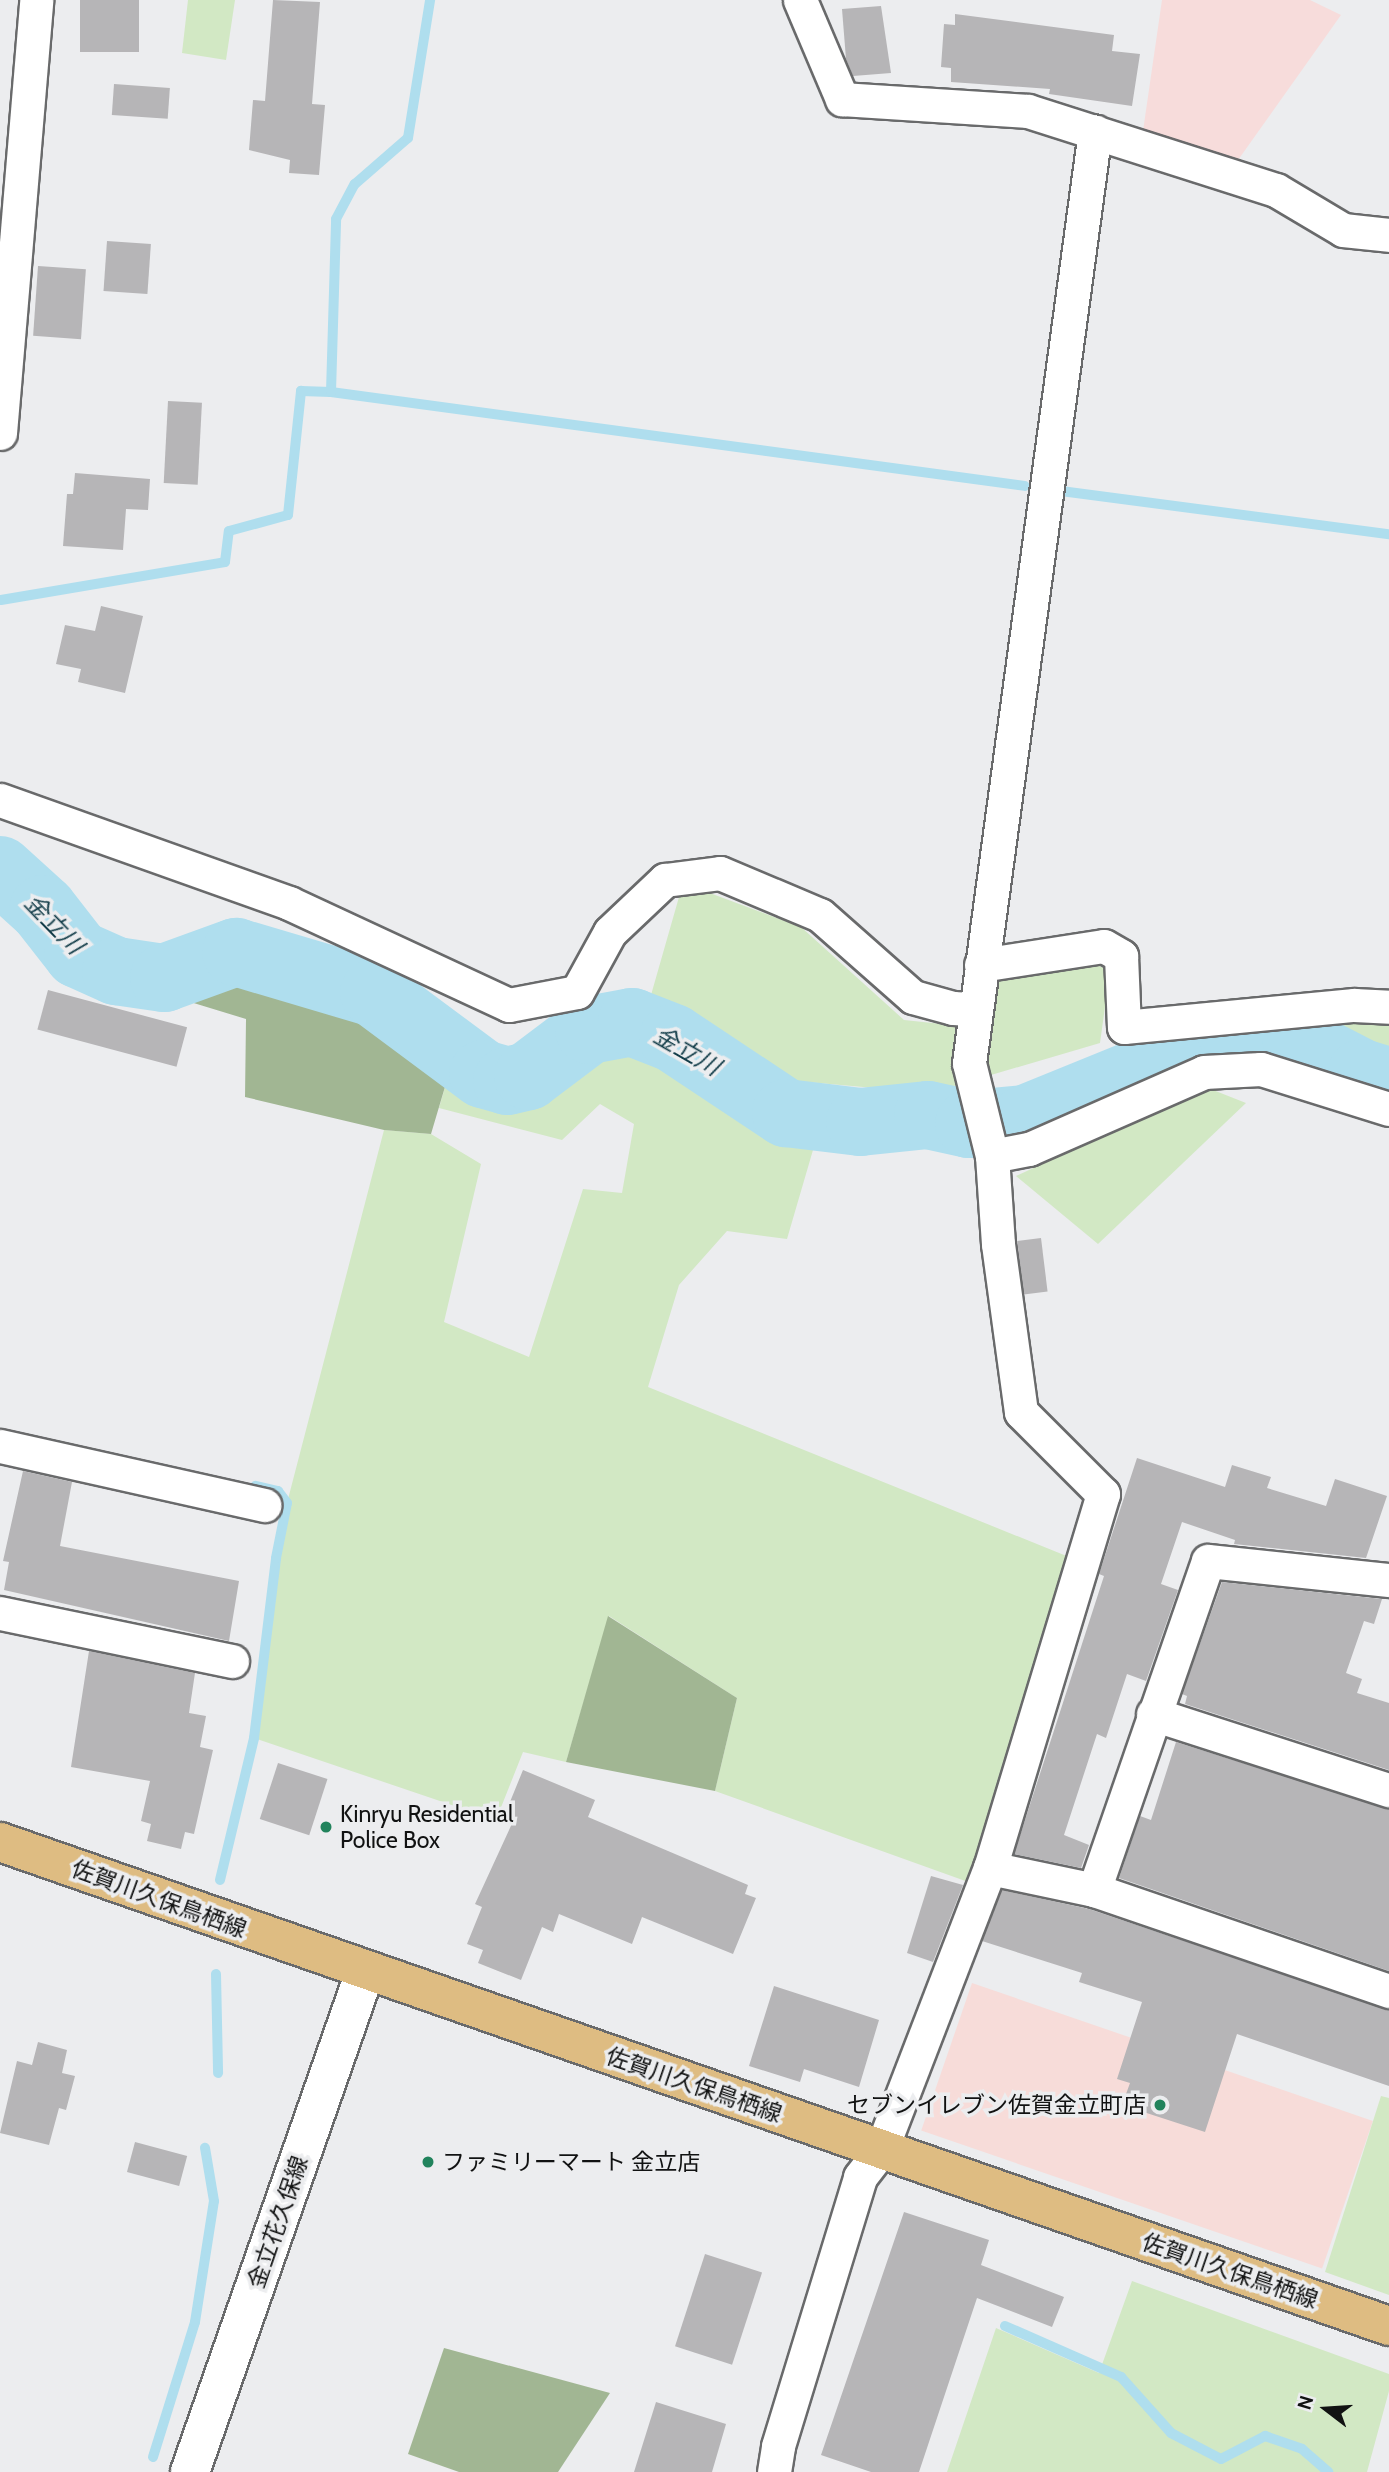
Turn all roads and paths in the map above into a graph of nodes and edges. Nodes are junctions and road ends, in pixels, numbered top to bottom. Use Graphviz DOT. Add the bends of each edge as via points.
graph roads {
  1 [pos="36,0"];
  2 [pos="800,0"];
  3 [pos="1095,131"];
  4 [pos="1389,235"];
  5 [pos="0,433"];
  6 [pos="0,800"];
  7 [pos="981,965"];
  8 [pos="1389,1007"];
  9 [pos="975,1009"];
  10 [pos="1389,1109"];
  11 [pos="992,1156"];
  12 [pos="0,1446"];
  13 [pos="264,1505"];
  14 [pos="1389,1580"];
  15 [pos="0,1613"];
  16 [pos="233,1661"];
  17 [pos="1153,1714"];
  18 [pos="1389,1790"];
  19 [pos="0,1842"];
  20 [pos="990,1868"];
  21 [pos="1094,1890"];
  22 [pos="365,1972"];
  23 [pos="1389,1991"];
  24 [pos="881,2150"];
  25 [pos="1389,2326"];
  26 [pos="190,2472"];
  27 [pos="774,2472"];
  1 -- 5 [label="street"];
  2 -- 3 [label="street" via="842,99 1028,111"];
  3 -- 4 [label="street" via="1276,190 1343,230"];
  3 -- 7 [label="street"];
  6 -- 9 [label="street" via="289,903 509,1005 577,992 610,932 665,880 720,873 820,915 913,998 953,1009"];
  7 -- 8 [label="street" via="1104,946 1121,956 1124,1027 1354,1005"];
  7 -- 9 [label="street"];
  9 -- 11 [label="street" via="970,1063 973,1093"];
  10 -- 11 [label="street" via="1261,1069 1204,1072 1028,1149"];
  11 -- 20 [label="street" via="998,1244 1021,1412 1102,1494"];
  12 -- 13 [label="street"];
  14 -- 17 [label="street" via="1208,1561"];
  15 -- 16 [label="street"];
  17 -- 18 [label="street"];
  17 -- 21 [label="street"];
  19 -- 22 [label="main road, 佐賀川久保鳥栖線"];
  20 -- 21 [label="street"];
  20 -- 24 [label="street"];
  21 -- 23 [label="street"];
  22 -- 24 [label="main road, 佐賀川久保鳥栖線"];
  22 -- 26 [label="street, 金立花久保線"];
  24 -- 25 [label="main road, 佐賀川久保鳥栖線"];
  24 -- 27 [label="street" via="860,2177"];
}
